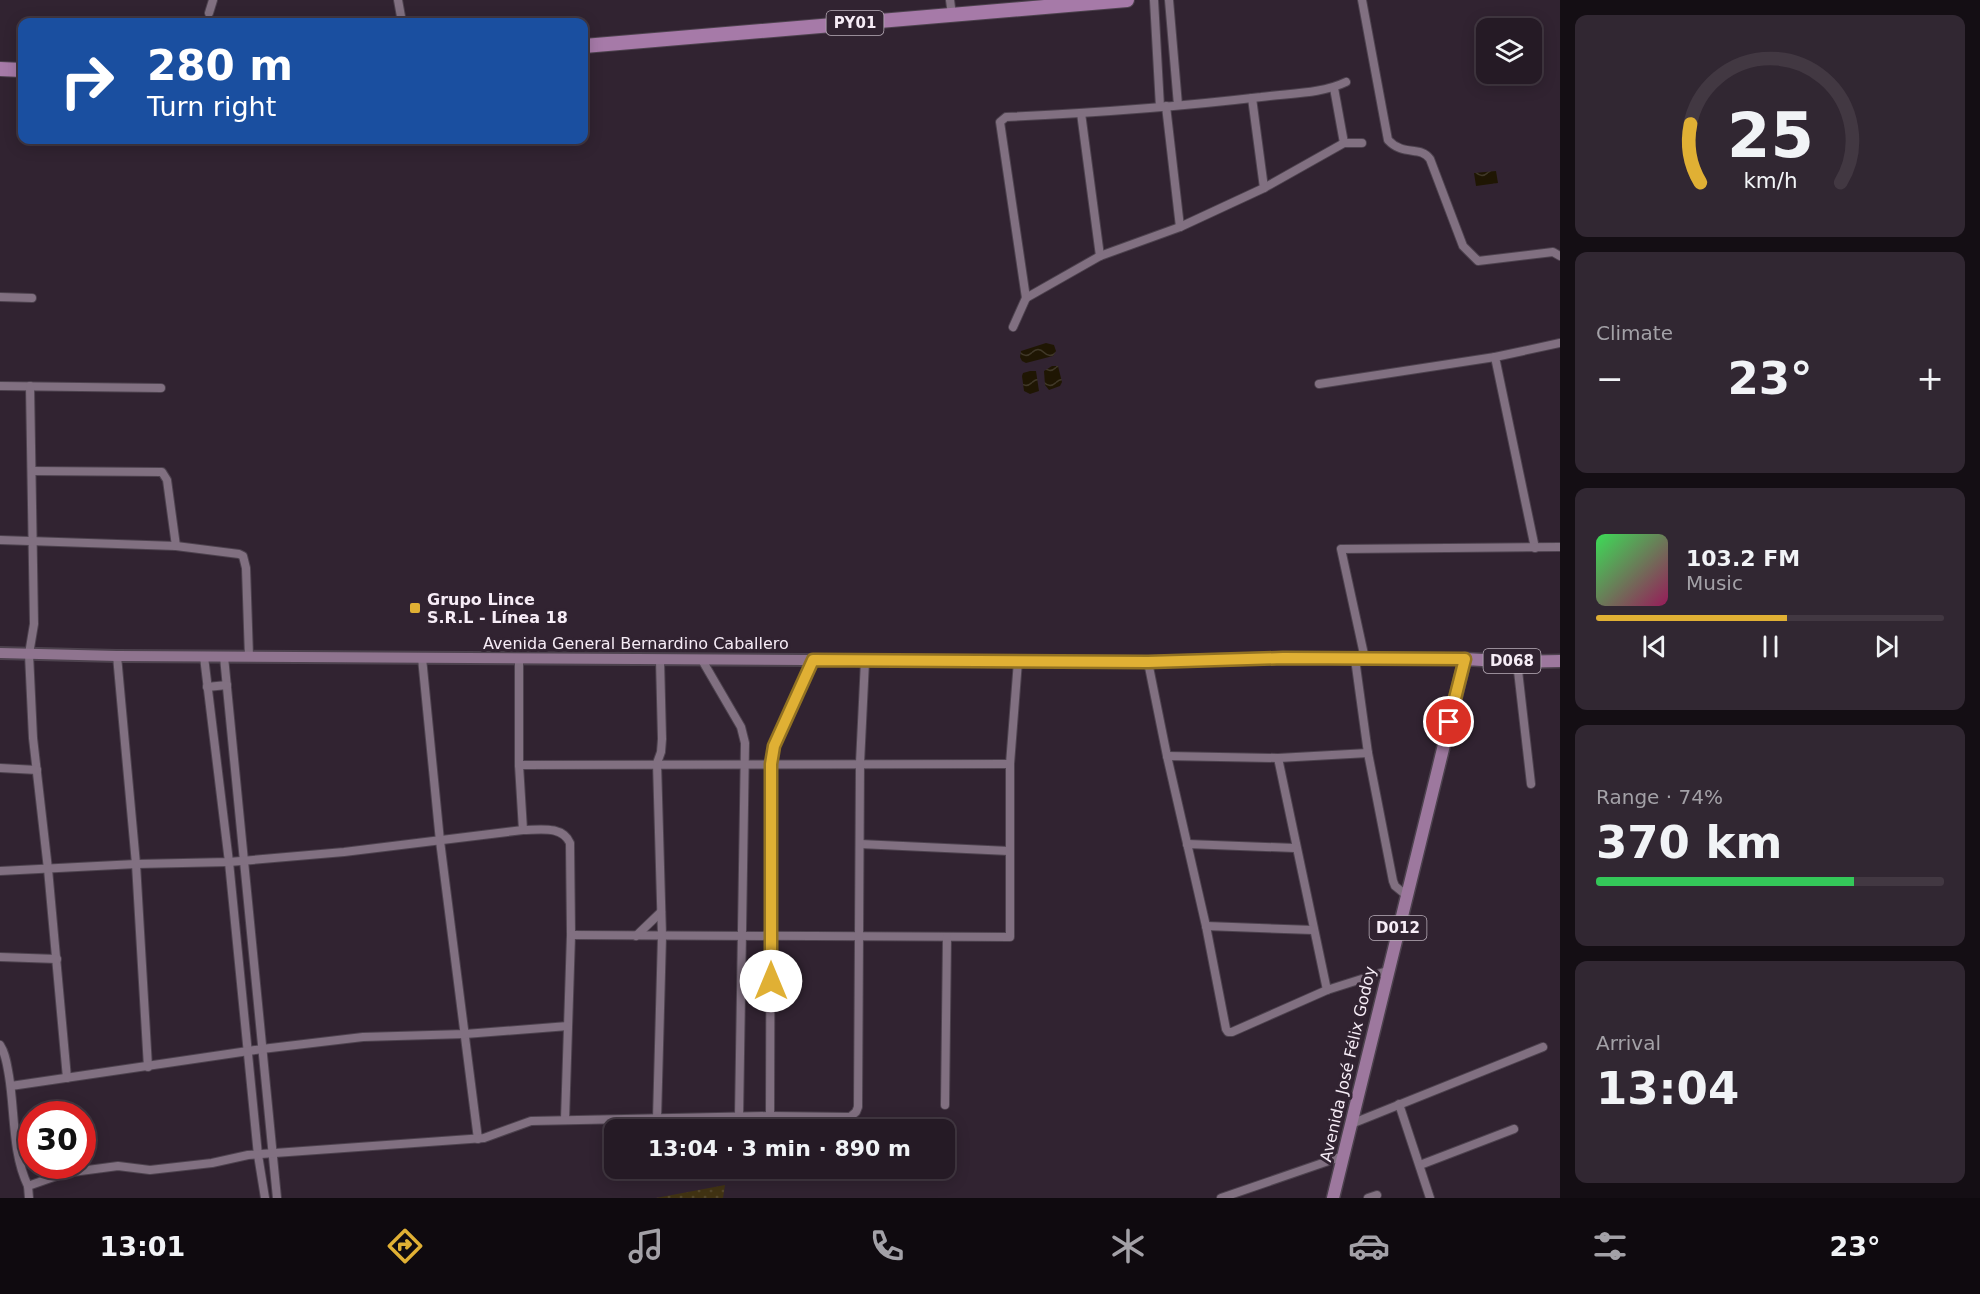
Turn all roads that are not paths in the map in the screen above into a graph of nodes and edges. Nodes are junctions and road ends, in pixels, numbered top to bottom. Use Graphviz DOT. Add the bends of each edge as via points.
graph roads {
  1 [pos="213,0"];
  2 [pos="398,0"];
  3 [pos="950,0"];
  4 [pos="1127,0"];
  5 [pos="1154,0"];
  6 [pos="1169,0"];
  7 [pos="1362,0"];
  8 [pos="209,13"];
  9 [pos="952,15"];
  10 [pos="401,18"];
  11 [pos="588,46"];
  12 [pos="0,69"];
  13 [pos="18,70"];
  14 [pos="1346,82"];
  15 [pos="1334,88"];
  16 [pos="1252,98"];
  17 [pos="1178,105"];
  18 [pos="1163,106"];
  19 [pos="1081,113"];
  20 [pos="1344,143"];
  21 [pos="1362,144"];
  22 [pos="1264,188"];
  23 [pos="1180,226"];
  24 [pos="1100,256"];
  25 [pos="1560,256"];
  26 [pos="0,297"];
  27 [pos="32,298"];
  28 [pos="1026,298"];
  29 [pos="1013,327"];
  30 [pos="1560,343"];
  31 [pos="1495,357"];
  32 [pos="1319,384"];
  33 [pos="0,386"];
  34 [pos="30,386"];
  35 [pos="161,388"];
  36 [pos="32,471"];
  37 [pos="0,540"];
  38 [pos="33,543"];
  39 [pos="176,546"];
  40 [pos="1560,547"];
  41 [pos="1535,548"];
  42 [pos="0,653"];
  43 [pos="29,654"];
  44 [pos="117,656"];
  45 [pos="204,657"];
  46 [pos="224,657"];
  47 [pos="249,657"];
  48 [pos="422,658"];
  49 [pos="519,658"];
  50 [pos="1360,659"];
  51 [pos="1465,659"];
  52 [pos="660,660"];
  53 [pos="702,660"];
  54 [pos="813,660"];
  55 [pos="865,661"];
  56 [pos="1018,661"];
  57 [pos="1560,661"];
  58 [pos="1148,662"];
  59 [pos="1517,662"];
  60 [pos="227,685"];
  61 [pos="207,687"];
  62 [pos="1368,753"];
  63 [pos="1167,756"];
  64 [pos="1278,758"];
  65 [pos="657,763"];
  66 [pos="860,763"];
  67 [pos="746,764"];
  68 [pos="771,764"];
  69 [pos="1010,764"];
  70 [pos="519,765"];
  71 [pos="0,768"];
  72 [pos="37,770"];
  73 [pos="1531,784"];
  74 [pos="523,830"];
  75 [pos="440,841"];
  76 [pos="860,844"];
  77 [pos="1187,844"];
  78 [pos="1295,848"];
  79 [pos="1009,851"];
  80 [pos="243,860"];
  81 [pos="229,862"];
  82 [pos="136,864"];
  83 [pos="48,869"];
  84 [pos="0,871"];
  85 [pos="1406,895"];
  86 [pos="661,912"];
  87 [pos="1206,926"];
  88 [pos="1314,930"];
  89 [pos="571,935"];
  90 [pos="743,935"];
  91 [pos="636,936"];
  92 [pos="662,936"];
  93 [pos="772,936"];
  94 [pos="859,936"];
  95 [pos="947,937"];
  96 [pos="0,957"];
  97 [pos="57,959"];
  98 [pos="1387,971"];
  99 [pos="1327,990"];
  100 [pos="568,1026"];
  101 [pos="465,1034"];
  102 [pos="0,1044"];
  103 [pos="1543,1047"];
  104 [pos="262,1049"];
  105 [pos="249,1052"];
  106 [pos="148,1067"];
  107 [pos="67,1078"];
  108 [pos="11,1086"];
  109 [pos="1399,1104"];
  110 [pos="945,1106"];
  111 [pos="770,1116"];
  112 [pos="739,1117"];
  113 [pos="657,1119"];
  114 [pos="565,1120"];
  115 [pos="604,1120"];
  116 [pos="1351,1124"];
  117 [pos="1514,1129"];
  118 [pos="478,1139"];
  119 [pos="273,1154"];
  120 [pos="258,1155"];
  121 [pos="1343,1156"];
  122 [pos="1419,1165"];
  123 [pos="28,1186"];
  124 [pos="1377,1195"];
  125 [pos="28,1198"];
  126 [pos="265,1198"];
  127 [pos="277,1198"];
  128 [pos="1221,1198"];
  129 [pos="1333,1198"];
  130 [pos="1368,1198"];
  131 [pos="1430,1198"];
  1 -- 8 [label="street"];
  2 -- 10 [label="street"];
  3 -- 9 [label="street"];
  4 -- 9 [label="highway, PY01"];
  5 -- 18 [label="street"];
  6 -- 17 [label="street"];
  7 -- 25 [label="street" via="1388,140 1403,152 1420,152 1430,159 1463,246 1478,261 1553,252"];
  9 -- 11 [label="highway, PY01"];
  12 -- 13 [label="highway"];
  14 -- 15 [label="street"];
  15 -- 16 [label="street"];
  15 -- 20 [label="street"];
  16 -- 17 [label="street"];
  16 -- 22 [label="street"];
  17 -- 18 [label="street"];
  18 -- 19 [label="street"];
  18 -- 23 [label="street"];
  19 -- 24 [label="street"];
  19 -- 28 [label="street" via="1006,117 1000,122"];
  20 -- 21 [label="street"];
  20 -- 22 [label="street"];
  22 -- 23 [label="street"];
  23 -- 24 [label="street"];
  24 -- 28 [label="street"];
  26 -- 27 [label="street"];
  28 -- 29 [label="street"];
  30 -- 31 [label="street"];
  31 -- 32 [label="street"];
  31 -- 41 [label="street"];
  33 -- 34 [label="street"];
  34 -- 35 [label="street"];
  34 -- 36 [label="street"];
  36 -- 38 [label="street"];
  36 -- 39 [label="street" via="162,472 167,480"];
  37 -- 38 [label="street"];
  38 -- 39 [label="street"];
  38 -- 43 [label="street" via="34,624"];
  39 -- 47 [label="street" via="243,556"];
  40 -- 41 [label="street"];
  41 -- 50 [label="street" via="1341,549"];
  42 -- 43 [label="main road, Avenida General Bernardino Caballero / D068"];
  43 -- 44 [label="main road, Avenida General Bernardino Caballero / D068"];
  43 -- 72 [label="street"];
  44 -- 45 [label="main road, Avenida General Bernardino Caballero / D068"];
  44 -- 82 [label="street"];
  45 -- 46 [label="main road, Avenida General Bernardino Caballero / D068"];
  45 -- 61 [label="street"];
  46 -- 47 [label="main road, Avenida General Bernardino Caballero / D068"];
  46 -- 60 [label="street"];
  47 -- 48 [label="main road, Avenida General Bernardino Caballero / D068"];
  48 -- 49 [label="main road, Avenida General Bernardino Caballero / D068"];
  48 -- 75 [label="street"];
  49 -- 52 [label="main road, Avenida General Bernardino Caballero / D068"];
  49 -- 70 [label="street"];
  50 -- 51 [label="main road, Avenida General Bernardino Caballero / D068"];
  50 -- 58 [label="main road, Avenida General Bernardino Caballero / D068"];
  50 -- 62 [label="street"];
  51 -- 59 [label="main road, Avenida General Bernardino Caballero / D068"];
  51 -- 85 [label="main road, Avenida José Félix Godoy / D012"];
  52 -- 53 [label="main road, Avenida General Bernardino Caballero / D068"];
  52 -- 65 [label="street" via="662,740"];
  53 -- 54 [label="main road, Avenida General Bernardino Caballero / D068"];
  53 -- 67 [label="street" via="741,727"];
  54 -- 55 [label="main road, Avenida General Bernardino Caballero / D068"];
  54 -- 68 [label="street" via="774,746"];
  55 -- 56 [label="main road, Avenida General Bernardino Caballero / D068"];
  55 -- 66 [label="street"];
  56 -- 58 [label="main road, Avenida General Bernardino Caballero / D068"];
  56 -- 69 [label="street"];
  57 -- 59 [label="main road, Avenida General Bernardino Caballero / D068"];
  58 -- 63 [label="street"];
  59 -- 73 [label="street"];
  60 -- 61 [label="street"];
  60 -- 80 [label="street"];
  61 -- 81 [label="street"];
  62 -- 64 [label="street"];
  62 -- 85 [label="street" via="1393,881"];
  63 -- 64 [label="street"];
  63 -- 77 [label="street"];
  64 -- 78 [label="street"];
  65 -- 67 [label="street"];
  65 -- 70 [label="street"];
  65 -- 86 [label="street"];
  66 -- 68 [label="street"];
  66 -- 69 [label="street"];
  66 -- 76 [label="street"];
  67 -- 68 [label="street"];
  67 -- 90 [label="street"];
  68 -- 93 [label="street"];
  69 -- 79 [label="street"];
  70 -- 74 [label="street"];
  71 -- 72 [label="street"];
  72 -- 83 [label="street"];
  74 -- 75 [label="street"];
  74 -- 89 [label="street" via="552,830 565,835 570,843"];
  75 -- 80 [label="street"];
  75 -- 101 [label="street"];
  76 -- 79 [label="street"];
  76 -- 94 [label="street"];
  77 -- 78 [label="street"];
  77 -- 87 [label="street"];
  78 -- 88 [label="street"];
  79 -- 95 [label="street" via="1010,937"];
  80 -- 81 [label="street"];
  80 -- 104 [label="street"];
  81 -- 82 [label="street"];
  81 -- 105 [label="street"];
  82 -- 83 [label="street"];
  82 -- 106 [label="street"];
  83 -- 84 [label="street"];
  83 -- 97 [label="street"];
  85 -- 98 [label="main road, Avenida José Félix Godoy / D012"];
  86 -- 91 [label="street"];
  86 -- 92 [label="street"];
  87 -- 88 [label="street"];
  87 -- 99 [label="street" via="1228,1032"];
  88 -- 99 [label="street"];
  89 -- 91 [label="street"];
  89 -- 100 [label="street"];
  90 -- 92 [label="street"];
  90 -- 93 [label="street"];
  90 -- 112 [label="street"];
  91 -- 92 [label="street"];
  92 -- 113 [label="street"];
  93 -- 94 [label="street"];
  93 -- 111 [label="street"];
  94 -- 95 [label="street"];
  94 -- 111 [label="street" via="856,1112 850,1117"];
  95 -- 110 [label="street"];
  96 -- 97 [label="street"];
  97 -- 107 [label="street"];
  98 -- 99 [label="street"];
  98 -- 116 [label="main road, Avenida José Félix Godoy / D012"];
  100 -- 101 [label="street"];
  100 -- 114 [label="street"];
  101 -- 104 [label="street" via="363,1037"];
  101 -- 118 [label="street"];
  102 -- 108 [label="street"];
  103 -- 109 [label="street"];
  104 -- 105 [label="street"];
  104 -- 119 [label="street"];
  105 -- 106 [label="street"];
  105 -- 120 [label="street"];
  106 -- 107 [label="street"];
  107 -- 108 [label="street"];
  108 -- 123 [label="street" via="19,1164"];
  109 -- 116 [label="street"];
  109 -- 122 [label="street"];
  111 -- 112 [label="street"];
  112 -- 113 [label="street"];
  114 -- 115 [label="street"];
  114 -- 118 [label="street" via="531,1120"];
  116 -- 121 [label="main road, Avenida José Félix Godoy / D012"];
  117 -- 122 [label="street"];
  118 -- 119 [label="street"];
  119 -- 120 [label="street"];
  119 -- 127 [label="street"];
  120 -- 123 [label="street" via="150,1170 118,1166 65,1173"];
  120 -- 126 [label="street"];
  121 -- 128 [label="street"];
  121 -- 129 [label="main road, Avenida José Félix Godoy / D012"];
  122 -- 131 [label="street"];
  123 -- 125 [label="street"];
  124 -- 130 [label="street"];
}
